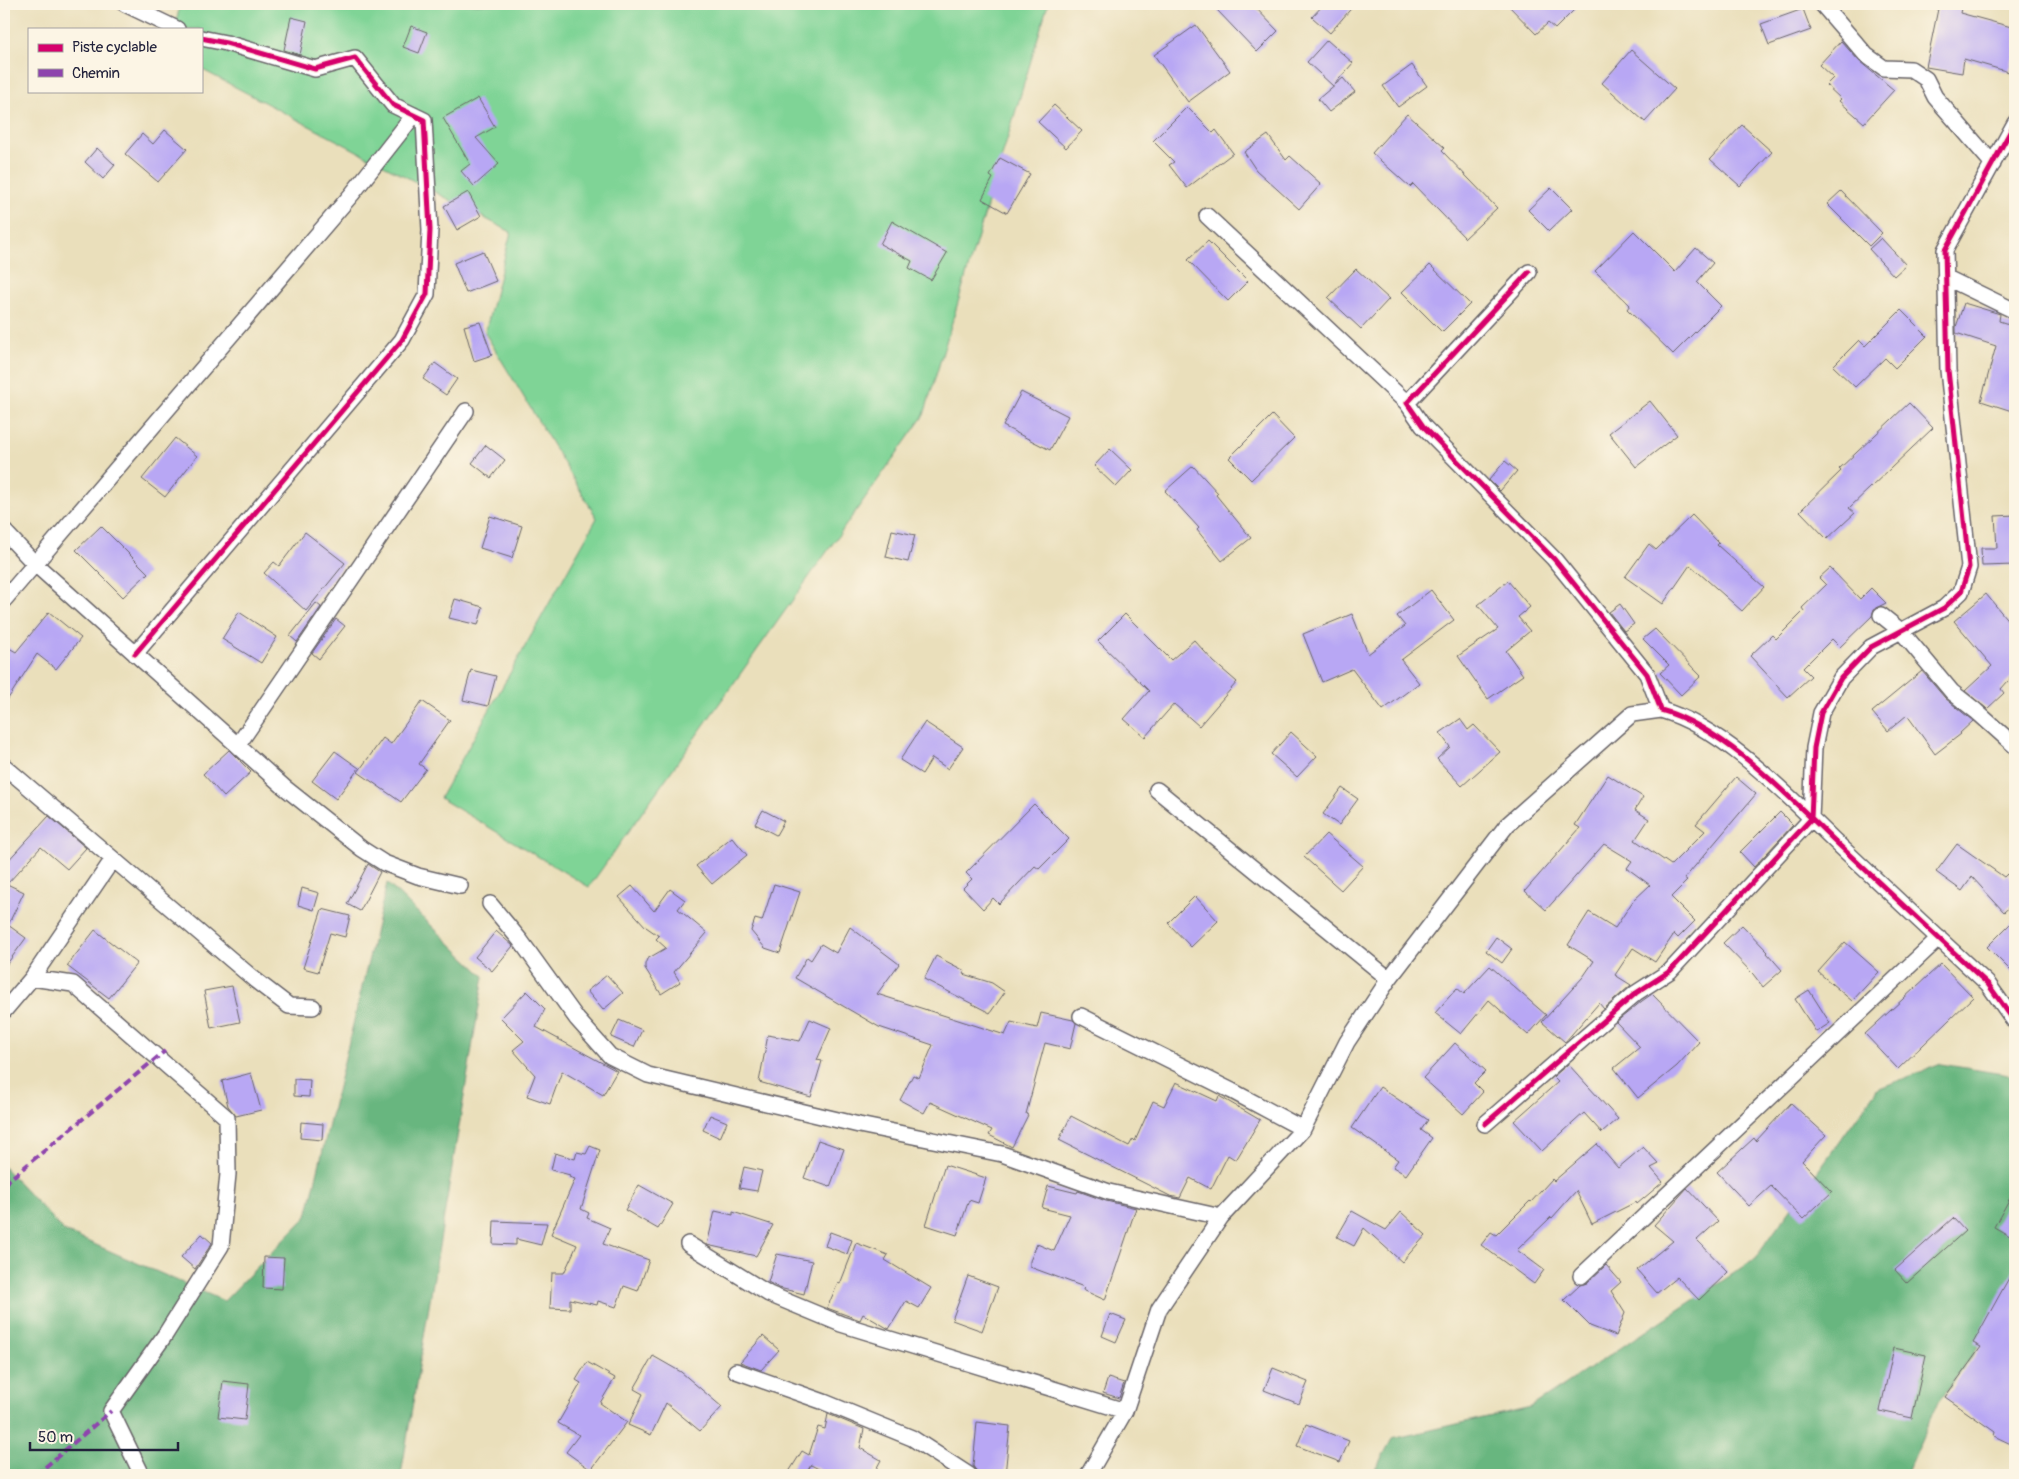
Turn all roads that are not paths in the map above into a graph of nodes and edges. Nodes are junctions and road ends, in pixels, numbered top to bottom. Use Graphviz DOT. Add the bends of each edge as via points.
graph roads {
  1 [pos="125,4"];
  2 [pos="1822,4"];
  3 [pos="175,28"];
  4 [pos="202,38"];
  5 [pos="414,115"];
  6 [pos="2015,123"];
  7 [pos="1993,164"];
  8 [pos="1207,216"];
  9 [pos="1529,272"];
  10 [pos="1945,277"];
  11 [pos="2015,311"];
  12 [pos="1408,403"];
  13 [pos="466,411"];
  14 [pos="4,530"];
  15 [pos="34,563"];
  16 [pos="4,600"];
  17 [pos="1881,616"];
  18 [pos="1901,631"];
  19 [pos="135,654"];
  20 [pos="1661,710"];
  21 [pos="238,745"];
  22 [pos="2015,746"];
  23 [pos="4,766"];
  24 [pos="1157,790"];
  25 [pos="1811,818"];
  26 [pos="113,859"];
  27 [pos="460,886"];
  28 [pos="490,904"];
  29 [pos="1939,938"];
  30 [pos="32,978"];
  31 [pos="1389,978"];
  32 [pos="313,1007"];
  33 [pos="4,1011"];
  34 [pos="1081,1016"];
  35 [pos="2015,1022"];
  36 [pos="1485,1124"];
  37 [pos="1303,1129"];
  38 [pos="1220,1217"];
  39 [pos="688,1244"];
  40 [pos="1581,1276"];
  41 [pos="736,1371"];
  42 [pos="1125,1411"];
  43 [pos="142,1475"];
  44 [pos="968,1475"];
  45 [pos="1088,1475"];
  1 -- 3 [label="street"];
  2 -- 7 [label="street" via="1866,56 1884,68 1911,69 1926,79 1935,97"];
  4 -- 5 [label="street" via="315,69 356,58 393,105"];
  5 -- 15 [label="street" via="352,194"];
  5 -- 19 [label="street" via="424,120 430,230 427,294 402,340"];
  6 -- 7 [label="street"];
  7 -- 10 [label="street" via="1945,250"];
  8 -- 12 [label="street"];
  9 -- 12 [label="street"];
  10 -- 11 [label="street"];
  10 -- 18 [label="street" via="1948,370 1968,567 1961,592 1944,608"];
  12 -- 20 [label="street" via="1423,426 1554,559 1647,674"];
  13 -- 21 [label="street"];
  14 -- 15 [label="street"];
  15 -- 16 [label="street"];
  15 -- 19 [label="street"];
  17 -- 18 [label="street"];
  18 -- 22 [label="street" via="1952,692"];
  18 -- 25 [label="street" via="1871,647 1841,678 1821,713 1814,748"];
  19 -- 21 [label="street"];
  20 -- 25 [label="street" via="1679,715 1715,736 1760,771"];
  20 -- 31 [label="street" via="1632,714 1507,824"];
  21 -- 27 [label="street" via="284,786 384,863 418,876"];
  23 -- 26 [label="street"];
  24 -- 31 [label="street"];
  25 -- 29 [label="street"];
  25 -- 36 [label="street" via="1670,971 1636,993"];
  26 -- 30 [label="street"];
  26 -- 32 [label="street" via="289,1006"];
  28 -- 38 [label="street" via="577,1020 610,1056 648,1075 859,1125 1002,1154 1109,1192"];
  29 -- 35 [label="street" via="1988,984"];
  29 -- 40 [label="street"];
  30 -- 33 [label="street"];
  30 -- 43 [label="street" via="73,984 227,1118 228,1174 221,1246 165,1335 111,1411"];
  31 -- 37 [label="street" via="1347,1042"];
  34 -- 37 [label="street"];
  37 -- 38 [label="street"];
  38 -- 42 [label="street" via="1159,1309"];
  39 -- 42 [label="street" via="770,1294 841,1324"];
  41 -- 44 [label="street" via="912,1438"];
  42 -- 45 [label="street"];
}
